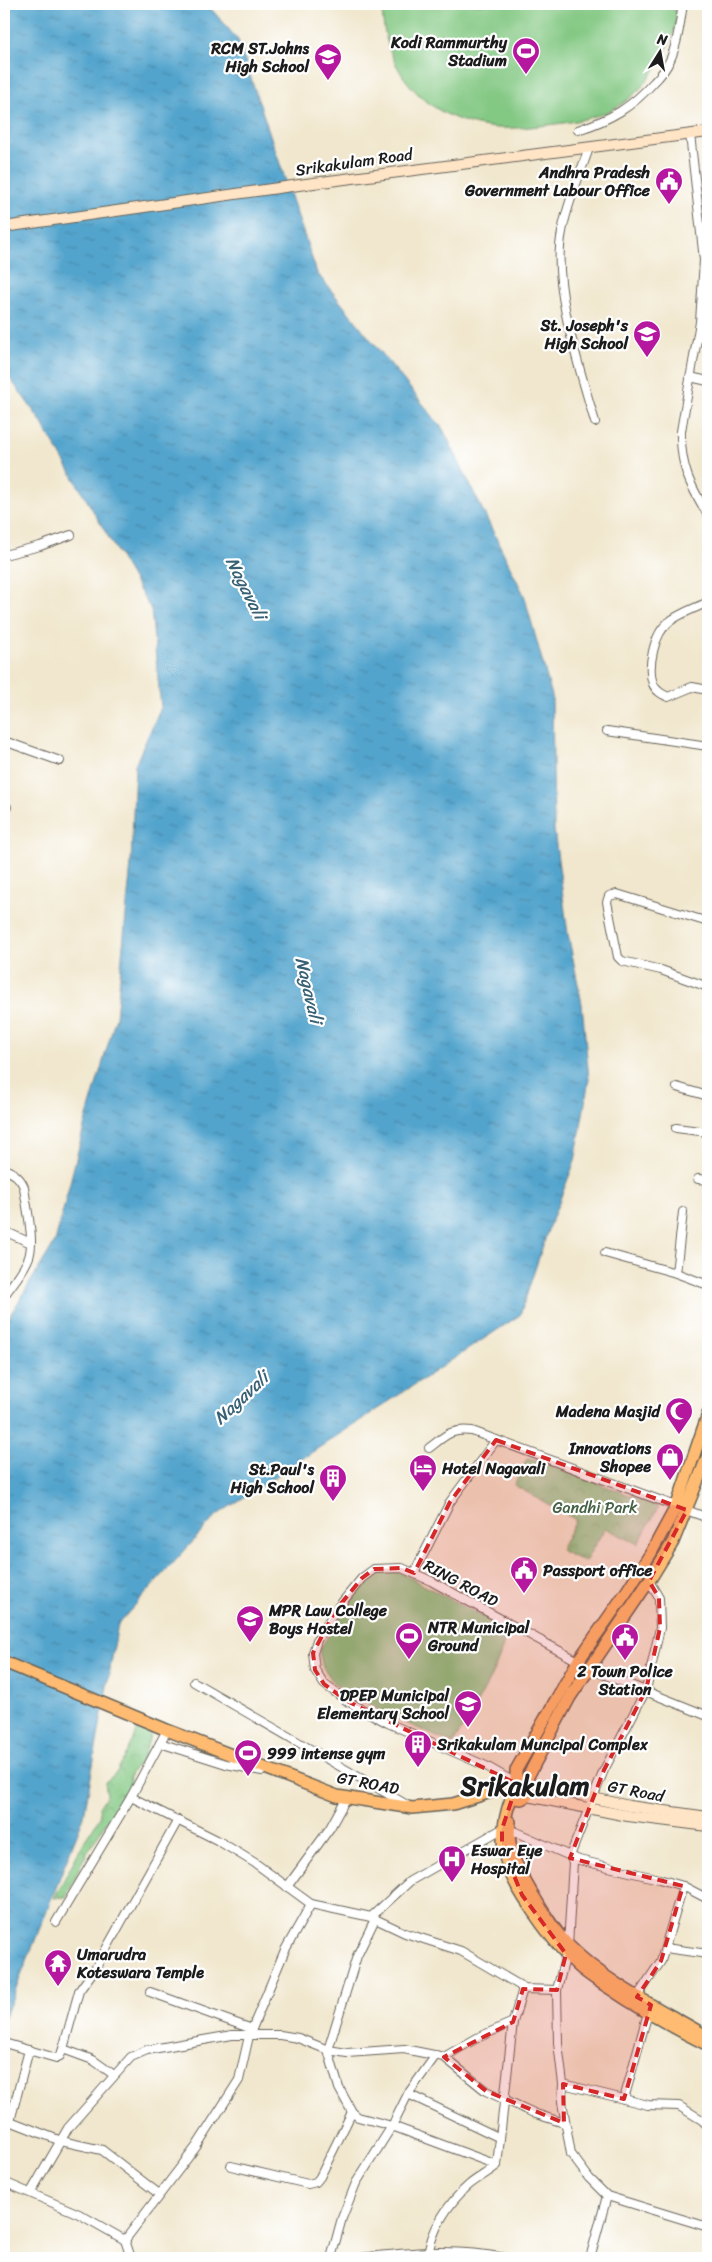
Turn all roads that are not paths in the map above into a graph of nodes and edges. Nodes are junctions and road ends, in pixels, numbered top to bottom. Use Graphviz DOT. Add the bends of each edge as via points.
graph roads {
  1 [pos="683,4"];
  2 [pos="578,130"];
  3 [pos="708,132"];
  4 [pos="690,134"];
  5 [pos="589,148"];
  6 [pos="4,227"];
  7 [pos="706,260"];
  8 [pos="704,323"];
  9 [pos="690,377"];
  10 [pos="708,381"];
  11 [pos="595,422"];
  12 [pos="708,515"];
  13 [pos="71,535"];
  14 [pos="4,555"];
  15 [pos="708,602"];
  16 [pos="708,690"];
  17 [pos="607,731"];
  18 [pos="4,741"];
  19 [pos="708,746"];
  20 [pos="60,761"];
  21 [pos="708,922"];
  22 [pos="708,987"];
  23 [pos="677,1087"];
  24 [pos="708,1096"];
  25 [pos="676,1128"];
  26 [pos="708,1132"];
  27 [pos="4,1169"];
  28 [pos="698,1179"];
  29 [pos="708,1180"];
  30 [pos="682,1212"];
  31 [pos="4,1231"];
  32 [pos="31,1243"];
  33 [pos="605,1253"];
  34 [pos="676,1273"];
  35 [pos="708,1285"];
  36 [pos="4,1296"];
  37 [pos="708,1414"];
  38 [pos="496,1440"];
  39 [pos="429,1448"];
  40 [pos="708,1455"];
  41 [pos="682,1508"];
  42 [pos="708,1518"];
  43 [pos="414,1573"];
  44 [pos="649,1581"];
  45 [pos="578,1661"];
  46 [pos="4,1662"];
  47 [pos="588,1668"];
  48 [pos="194,1682"];
  49 [pos="646,1690"];
  50 [pos="708,1716"];
  51 [pos="167,1730"];
  52 [pos="160,1743"];
  53 [pos="278,1773"];
  54 [pos="518,1789"];
  55 [pos="131,1797"];
  56 [pos="347,1797"];
  57 [pos="594,1798"];
  58 [pos="412,1808"];
  59 [pos="590,1809"];
  60 [pos="708,1817"];
  61 [pos="178,1820"];
  62 [pos="708,1826"];
  63 [pos="505,1829"];
  64 [pos="570,1856"];
  65 [pos="683,1886"];
  66 [pos="287,1887"];
  67 [pos="708,1899"];
  68 [pos="311,1904"];
  69 [pos="373,1918"];
  70 [pos="56,1922"];
  71 [pos="666,1948"];
  72 [pos="567,1950"];
  73 [pos="708,1954"];
  74 [pos="523,1989"];
  75 [pos="557,1990"];
  76 [pos="150,1992"];
  77 [pos="637,1997"];
  78 [pos="649,2009"];
  79 [pos="513,2022"];
  80 [pos="251,2032"];
  81 [pos="708,2037"];
  82 [pos="4,2044"];
  83 [pos="708,2045"];
  84 [pos="63,2049"];
  85 [pos="29,2050"];
  86 [pos="328,2050"];
  87 [pos="440,2056"];
  88 [pos="114,2075"];
  89 [pos="563,2084"];
  90 [pos="408,2094"];
  91 [pos="504,2099"];
  92 [pos="624,2099"];
  93 [pos="352,2112"];
  94 [pos="7,2122"];
  95 [pos="564,2124"];
  96 [pos="392,2126"];
  97 [pos="708,2126"];
  98 [pos="500,2138"];
  99 [pos="60,2141"];
  100 [pos="496,2164"];
  101 [pos="231,2166"];
  102 [pos="4,2182"];
  103 [pos="31,2192"];
  104 [pos="159,2194"];
  105 [pos="607,2196"];
  106 [pos="708,2227"];
  107 [pos="125,2240"];
  108 [pos="428,2255"];
  109 [pos="376,2257"];
  110 [pos="131,2258"];
  111 [pos="331,2258"];
  112 [pos="361,2258"];
  113 [pos="506,2258"];
  114 [pos="590,2258"];
  1 -- 2 [label="street" via="670,60 658,78 622,112"];
  3 -- 4 [label="main road, Srikakulam Road"];
  4 -- 5 [label="main road, Srikakulam Road"];
  4 -- 7 [label="street"];
  5 -- 6 [label="main road, Srikakulam Road"];
  5 -- 11 [label="street" via="562,232 560,270 569,330"];
  7 -- 8 [label="street"];
  8 -- 9 [label="street"];
  9 -- 10 [label="street"];
  9 -- 12 [label="street" via="681,432 682,462 689,482"];
  13 -- 14 [label="street"];
  15 -- 16 [label="street" via="668,622 658,639 651,674 654,686 668,697 692,688"];
  17 -- 19 [label="street"];
  18 -- 20 [label="street"];
  21 -- 22 [label="street" via="617,894 610,896 607,902 618,958"];
  23 -- 24 [label="street"];
  25 -- 26 [label="street"];
  27 -- 32 [label="street" via="17,1176 24,1187"];
  28 -- 29 [label="street"];
  30 -- 34 [label="street"];
  31 -- 32 [label="street"];
  32 -- 36 [label="street" via="24,1267"];
  33 -- 34 [label="street"];
  34 -- 35 [label="street"];
  37 -- 41 [label="main road"];
  38 -- 39 [label="street" via="460,1430 450,1432"];
  38 -- 41 [label="street"];
  38 -- 43 [label="street" via="442,1515"];
  40 -- 41 [label="main road"];
  41 -- 42 [label="street"];
  41 -- 44 [label="main road" via="673,1542"];
  41 -- 45 [label="main road"];
  43 -- 45 [label="street, RING ROAD"];
  43 -- 54 [label="street, RING ROAD" via="402,1568 374,1569 362,1578 317,1640 313,1653 315,1670 324,1684 347,1701 388,1724 486,1766"];
  44 -- 47 [label="main road"];
  44 -- 49 [label="street" via="659,1598 660,1628"];
  45 -- 54 [label="main road" via="516,1770"];
  46 -- 51 [label="main road, GT ROAD"];
  47 -- 49 [label="street"];
  47 -- 54 [label="main road"];
  48 -- 58 [label="street"];
  49 -- 50 [label="street"];
  49 -- 57 [label="street" via="604,1770"];
  51 -- 52 [label="street"];
  51 -- 53 [label="main road, GT ROAD"];
  52 -- 53 [label="street" via="226,1764"];
  52 -- 55 [label="street"];
  53 -- 56 [label="main road, GT ROAD"];
  54 -- 57 [label="main road, GT Road" via="549,1788"];
  54 -- 58 [label="main road, GT ROAD" via="453,1804"];
  54 -- 59 [label="main road"];
  54 -- 63 [label="main road"];
  55 -- 61 [label="street"];
  55 -- 70 [label="street"];
  56 -- 58 [label="main road, GT ROAD"];
  56 -- 66 [label="street" via="330,1828"];
  57 -- 59 [label="street"];
  57 -- 60 [label="main road, GT Road"];
  59 -- 62 [label="main road"];
  59 -- 64 [label="street"];
  61 -- 66 [label="street" via="217,1840"];
  61 -- 84 [label="street" via="95,1969 82,1984"];
  63 -- 64 [label="street"];
  63 -- 69 [label="street" via="410,1881"];
  63 -- 72 [label="main road" via="502,1846 516,1885 552,1938"];
  64 -- 65 [label="street"];
  64 -- 72 [label="street" via="574,1862"];
  65 -- 67 [label="street"];
  65 -- 71 [label="street"];
  66 -- 68 [label="street"];
  68 -- 69 [label="street"];
  68 -- 80 [label="street" via="286,1950"];
  69 -- 74 [label="street" via="405,1933 460,1951"];
  69 -- 86 [label="street" via="357,1956"];
  71 -- 73 [label="street"];
  71 -- 77 [label="street"];
  72 -- 75 [label="street"];
  72 -- 77 [label="main road"];
  72 -- 78 [label="main road" via="587,1974"];
  74 -- 75 [label="street"];
  74 -- 79 [label="street"];
  75 -- 89 [label="street"];
  76 -- 80 [label="street"];
  77 -- 78 [label="main road"];
  78 -- 81 [label="main road"];
  78 -- 83 [label="main road"];
  78 -- 92 [label="street"];
  79 -- 87 [label="street"];
  79 -- 91 [label="street"];
  80 -- 86 [label="street" via="298,2038"];
  80 -- 88 [label="street" via="147,2050 131,2057"];
  80 -- 104 [label="street" via="242,2072 235,2086 196,2147"];
  82 -- 85 [label="street"];
  84 -- 85 [label="street" via="56,2058"];
  84 -- 88 [label="street" via="93,2060"];
  85 -- 94 [label="street"];
  86 -- 87 [label="street" via="347,2053 404,2049"];
  86 -- 93 [label="street" via="339,2088"];
  87 -- 90 [label="street"];
  87 -- 91 [label="street" via="477,2085"];
  88 -- 99 [label="street"];
  89 -- 92 [label="street"];
  89 -- 95 [label="street"];
  90 -- 96 [label="street"];
  90 -- 98 [label="street"];
  91 -- 95 [label="street"];
  91 -- 98 [label="street"];
  92 -- 97 [label="street" via="648,2105 678,2106"];
  93 -- 96 [label="street" via="364,2119"];
  93 -- 101 [label="street" via="316,2182 308,2184"];
  94 -- 99 [label="street"];
  95 -- 105 [label="street" via="571,2154"];
  96 -- 100 [label="street"];
  96 -- 111 [label="street" via="356,2183"];
  98 -- 100 [label="street"];
  99 -- 103 [label="street"];
  99 -- 104 [label="street" via="102,2150"];
  100 -- 108 [label="street" via="468,2186 445,2213 434,2230"];
  102 -- 103 [label="street"];
  103 -- 107 [label="street"];
  104 -- 107 [label="street"];
  105 -- 106 [label="street"];
  105 -- 114 [label="street"];
  107 -- 110 [label="street"];
  108 -- 109 [label="street"];
  108 -- 113 [label="street" via="472,2252"];
  109 -- 112 [label="street"];
}
